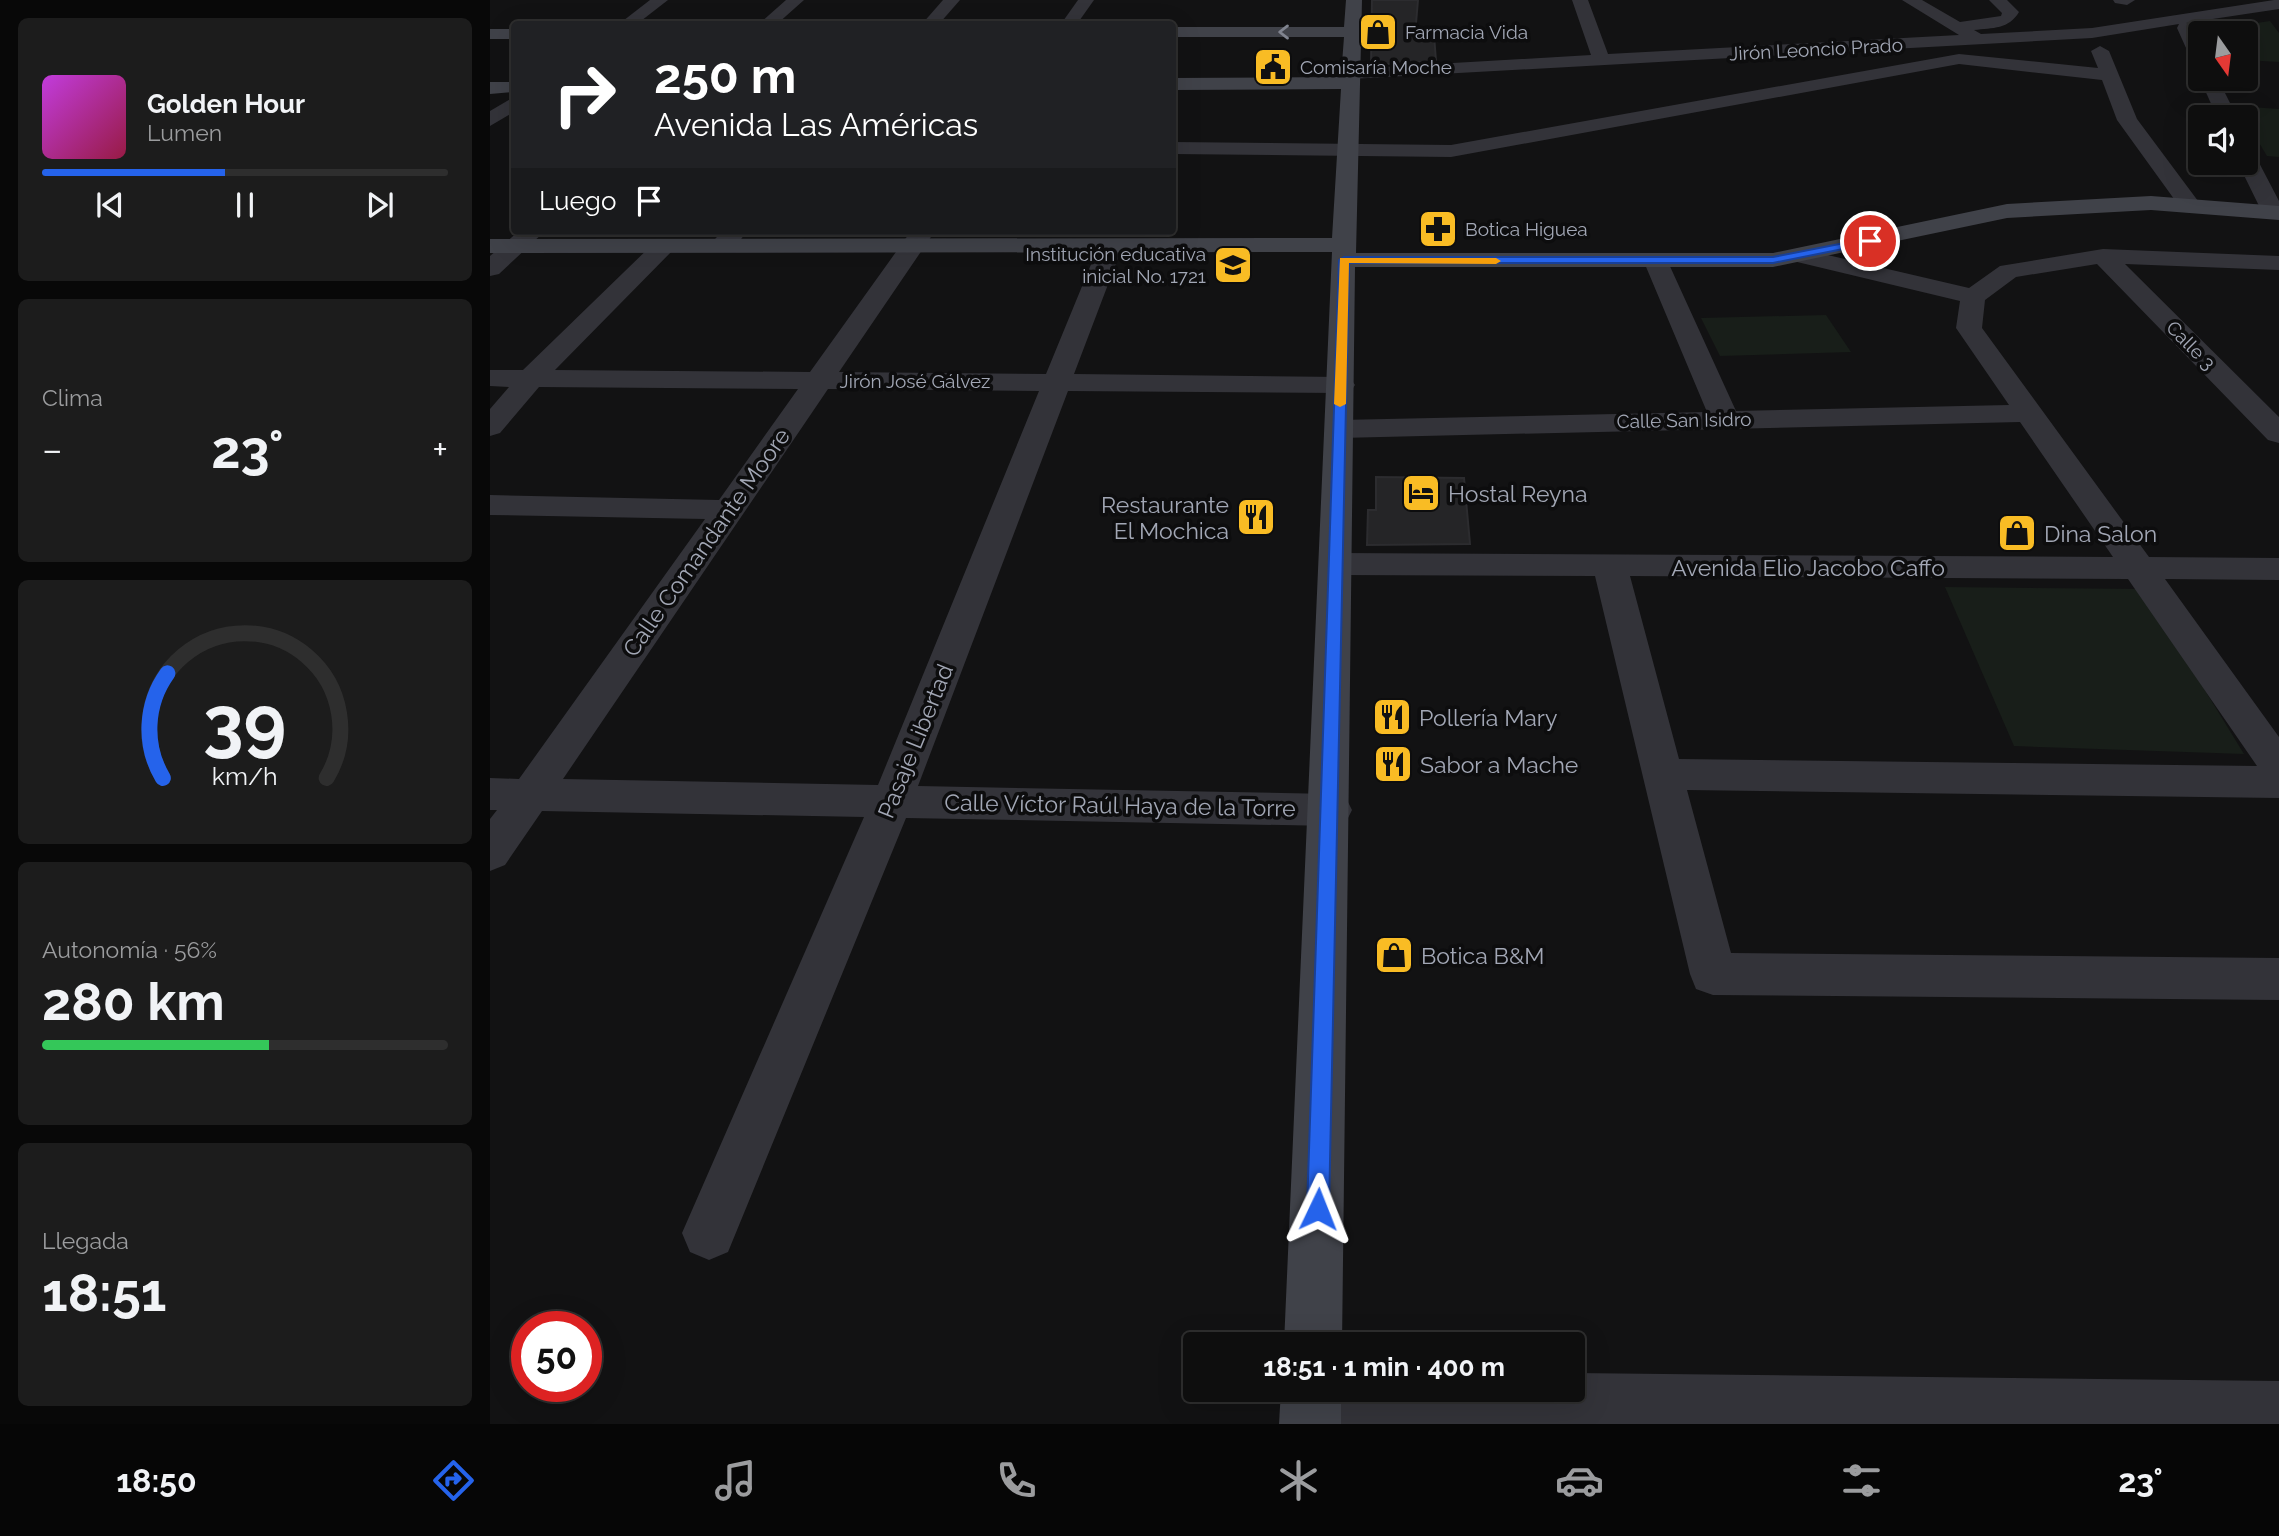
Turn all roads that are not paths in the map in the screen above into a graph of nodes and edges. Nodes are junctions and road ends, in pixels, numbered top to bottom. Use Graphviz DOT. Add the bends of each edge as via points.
graph roads {
  1 [pos="660,0"];
  2 [pos="796,0"];
  3 [pos="952,0"];
  4 [pos="1086,0"];
  5 [pos="1354,0"];
  6 [pos="1580,0"];
  7 [pos="1910,0"];
  8 [pos="1997,0"];
  9 [pos="2121,0"];
  10 [pos="2127,0"];
  11 [pos="2279,4"];
  12 [pos="631,21"];
  13 [pos="771,21"];
  14 [pos="933,21"];
  15 [pos="1071,21"];
  16 [pos="2176,25"];
  17 [pos="1955,26"];
  18 [pos="1176,32"];
  19 [pos="1353,32"];
  20 [pos="2092,33"];
  21 [pos="490,34"];
  22 [pos="511,34"];
  23 [pos="1979,40"];
  24 [pos="2188,42"];
  25 [pos="1602,62"];
  26 [pos="2109,75"];
  27 [pos="1350,79"];
  28 [pos="1176,84"];
  29 [pos="511,87"];
  30 [pos="490,88"];
  31 [pos="511,105"];
  32 [pos="490,120"];
  33 [pos="1176,148"];
  34 [pos="1348,148"];
  35 [pos="2256,175"];
  36 [pos="2190,205"];
  37 [pos="2276,213"];
  38 [pos="525,238"];
  39 [pos="729,238"];
  40 [pos="918,238"];
  41 [pos="665,245"];
  42 [pos="1111,245"];
  43 [pos="490,246"];
  44 [pos="1344,252"];
  45 [pos="1802,256"];
  46 [pos="2103,256"];
  47 [pos="1656,262"];
  48 [pos="2279,263"];
  49 [pos="490,269"];
  50 [pos="1973,297"];
  51 [pos="490,378"];
  52 [pos="531,378"];
  53 [pos="817,380"];
  54 [pos="1059,382"];
  55 [pos="1341,385"];
  56 [pos="2028,413"];
  57 [pos="1726,419"];
  58 [pos="2274,423"];
  59 [pos="490,427"];
  60 [pos="1340,429"];
  61 [pos="490,505"];
  62 [pos="727,510"];
  63 [pos="1337,564"];
  64 [pos="1610,566"];
  65 [pos="2137,569"];
  66 [pos="2279,569"];
  67 [pos="2279,767"];
  68 [pos="1663,774"];
  69 [pos="2279,782"];
  70 [pos="490,794"];
  71 [pos="532,795"];
  72 [pos="892,801"];
  73 [pos="1331,810"];
  74 [pos="490,853"];
  75 [pos="2279,979"];
  76 [pos="709,1233"];
  77 [pos="1313,1332"];
  78 [pos="1554,1402"];
  79 [pos="2279,1411"];
  80 [pos="1815,1416"];
  1 -- 12 [label="street"];
  2 -- 13 [label="street"];
  3 -- 14 [label="street"];
  4 -- 15 [label="street"];
  5 -- 19 [label="street"];
  6 -- 25 [label="street"];
  7 -- 17 [label="street"];
  8 -- 17 [label="street" via="2011,12 2007,19"];
  9 -- 10 [label="street"];
  9 -- 16 [label="street"];
  11 -- 16 [label="street, Jirón Leoncio Prado"];
  16 -- 20 [label="street, Jirón Leoncio Prado"];
  16 -- 24 [label="street"];
  17 -- 23 [label="street"];
  19 -- 18 [label="street, one-way"];
  19 -- 27 [label="street"];
  20 -- 23 [label="street, Jirón Leoncio Prado"];
  20 -- 26 [label="street"];
  21 -- 22 [label="street"];
  23 -- 25 [label="street, Jirón Leoncio Prado"];
  25 -- 27 [label="street, Jirón Leoncio Prado"];
  26 -- 34 [label="street" via="1959,59 1451,151"];
  26 -- 36 [label="street" via="2127,120"];
  27 -- 28 [label="street, Jirón Leoncio Prado"];
  27 -- 34 [label="street"];
  29 -- 30 [label="street"];
  31 -- 32 [label="street"];
  33 -- 34 [label="street"];
  34 -- 44 [label="street"];
  35 -- 37 [label="street"];
  36 -- 37 [label="street"];
  36 -- 45 [label="street" via="2099,204 2007,211"];
  38 -- 41 [label="street"];
  38 -- 43 [label="street"];
  38 -- 49 [label="street"];
  39 -- 40 [label="street"];
  39 -- 41 [label="street"];
  40 -- 42 [label="street"];
  40 -- 53 [label="street, Calle Comandante Moore"];
  41 -- 52 [label="street"];
  42 -- 44 [label="street"];
  42 -- 54 [label="street, Pasaje Libertad"];
  44 -- 47 [label="street"];
  44 -- 55 [label="street"];
  45 -- 47 [label="street"];
  45 -- 50 [label="street"];
  46 -- 48 [label="street"];
  46 -- 50 [label="street" via="2009,271"];
  46 -- 58 [label="street, Calle 3"];
  47 -- 57 [label="street"];
  50 -- 56 [label="street" via="1969,328"];
  51 -- 52 [label="street, Jirón José Gálvez"];
  52 -- 53 [label="street, Jirón José Gálvez"];
  52 -- 59 [label="street"];
  53 -- 54 [label="street, Jirón José Gálvez"];
  53 -- 62 [label="street, Calle Comandante Moore"];
  54 -- 55 [label="street, Jirón José Gálvez"];
  54 -- 72 [label="street, Pasaje Libertad"];
  55 -- 60 [label="street"];
  56 -- 57 [label="street, Calle San Isidro"];
  56 -- 65 [label="street"];
  57 -- 60 [label="street, Calle San Isidro"];
  60 -- 63 [label="street"];
  61 -- 62 [label="street"];
  62 -- 71 [label="street, Calle Comandante Moore"];
  63 -- 64 [label="street, Avenida Elio Jacobo Caffo"];
  63 -- 73 [label="street"];
  64 -- 65 [label="street, Avenida Elio Jacobo Caffo"];
  64 -- 68 [label="street"];
  65 -- 66 [label="street, Avenida Elio Jacobo Caffo"];
  65 -- 67 [label="street"];
  68 -- 69 [label="street"];
  68 -- 75 [label="street" via="1713,974"];
  70 -- 71 [label="street, Calle Víctor Raúl Haya de la Torre"];
  71 -- 72 [label="street, Calle Víctor Raúl Haya de la Torre"];
  71 -- 74 [label="street, Calle Comandante Moore"];
  72 -- 73 [label="street, Calle Víctor Raúl Haya de la Torre"];
  72 -- 76 [label="street, Pasaje Libertad"];
  73 -- 77 [label="street"];
  78 -- 80 [label="street"];
  79 -- 80 [label="street"];
}
